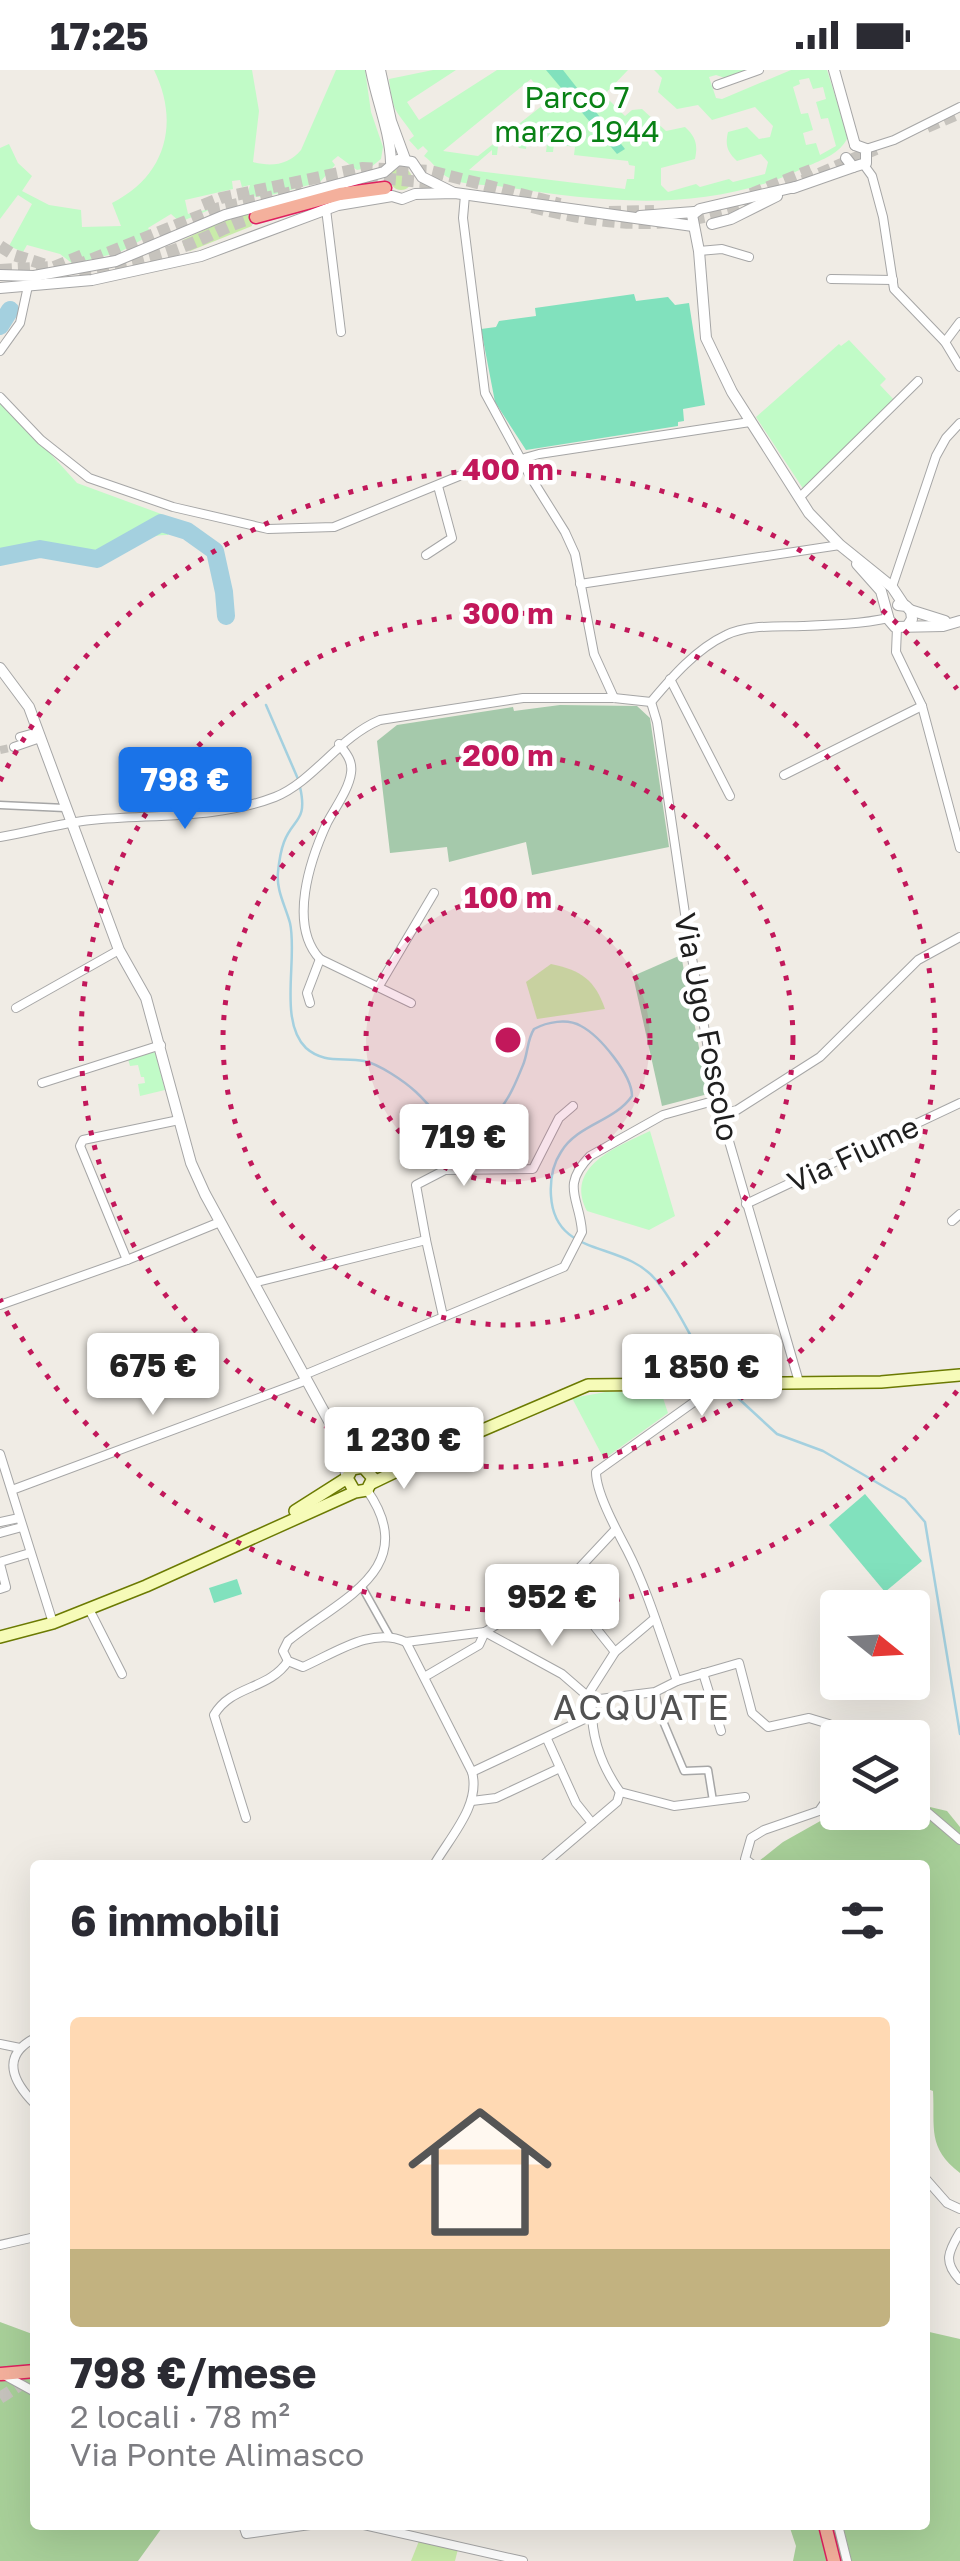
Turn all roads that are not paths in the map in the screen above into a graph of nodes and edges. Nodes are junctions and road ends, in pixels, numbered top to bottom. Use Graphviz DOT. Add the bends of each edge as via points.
graph roads {
  1 [pos="371,70"];
  2 [pos="380,70"];
  3 [pos="759,70"];
  4 [pos="834,70"];
  5 [pos="717,85"];
  6 [pos="960,107"];
  7 [pos="859,157"];
  8 [pos="404,159"];
  9 [pos="392,162"];
  10 [pos="384,172"];
  11 [pos="422,177"];
  12 [pos="795,187"];
  13 [pos="388,192"];
  14 [pos="415,194"];
  15 [pos="460,194"];
  16 [pos="326,210"];
  17 [pos="700,211"];
  18 [pos="634,216"];
  19 [pos="256,217"];
  20 [pos="701,227"];
  21 [pos="177,237"];
  22 [pos="699,251"];
  23 [pos="749,258"];
  24 [pos="180,260"];
  25 [pos="0,275"];
  26 [pos="831,279"];
  27 [pos="892,280"];
  28 [pos="28,286"];
  29 [pos="0,288"];
  30 [pos="960,322"];
  31 [pos="341,332"];
  32 [pos="945,342"];
  33 [pos="0,351"];
  34 [pos="960,367"];
  35 [pos="918,381"];
  36 [pos="0,397"];
  37 [pos="750,422"];
  38 [pos="960,424"];
  39 [pos="522,460"];
  40 [pos="438,486"];
  41 [pos="799,498"];
  42 [pos="842,546"];
  43 [pos="426,555"];
  44 [pos="580,584"];
  45 [pos="892,587"];
  46 [pos="907,607"];
  47 [pos="958,621"];
  48 [pos="895,622"];
  49 [pos="0,668"];
  50 [pos="670,679"];
  51 [pos="614,698"];
  52 [pos="651,702"];
  53 [pos="922,706"];
  54 [pos="39,735"];
  55 [pos="20,736"];
  56 [pos="340,744"];
  57 [pos="14,746"];
  58 [pos="784,775"];
  59 [pos="960,795"];
  60 [pos="730,796"];
  61 [pos="947,802"];
  62 [pos="0,805"];
  63 [pos="65,808"];
  64 [pos="71,824"];
  65 [pos="0,837"];
  66 [pos="960,848"];
  67 [pos="434,894"];
  68 [pos="960,938"];
  69 [pos="119,950"];
  70 [pos="320,958"];
  71 [pos="379,986"];
  72 [pos="310,1003"];
  73 [pos="411,1003"];
  74 [pos="16,1008"];
  75 [pos="162,1046"];
  76 [pos="42,1083"];
  77 [pos="717,1100"];
  78 [pos="960,1103"];
  79 [pos="572,1106"];
  80 [pos="721,1114"];
  81 [pos="179,1120"];
  82 [pos="746,1204"];
  83 [pos="960,1214"];
  84 [pos="952,1221"];
  85 [pos="220,1222"];
  86 [pos="426,1240"];
  87 [pos="127,1260"];
  88 [pos="254,1283"];
  89 [pos="0,1305"];
  90 [pos="443,1316"];
  91 [pos="960,1375"];
  92 [pos="306,1378"];
  93 [pos="713,1382"];
  94 [pos="799,1382"];
  95 [pos="336,1432"];
  96 [pos="0,1454"];
  97 [pos="416,1461"];
  98 [pos="365,1468"];
  99 [pos="347,1478"];
  100 [pos="365,1488"];
  101 [pos="12,1490"];
  102 [pos="0,1522"];
  103 [pos="20,1522"];
  104 [pos="0,1533"];
  105 [pos="617,1534"];
  106 [pos="235,1545"];
  107 [pos="30,1553"];
  108 [pos="0,1563"];
  109 [pos="362,1587"];
  110 [pos="0,1589"];
  111 [pos="89,1608"];
  112 [pos="654,1619"];
  113 [pos="52,1623"];
  114 [pos="595,1627"];
  115 [pos="486,1632"];
  116 [pos="0,1637"];
  117 [pos="390,1637"];
  118 [pos="406,1642"];
  119 [pos="615,1652"];
  120 [pos="288,1661"];
  121 [pos="703,1673"];
  122 [pos="122,1674"];
  123 [pos="426,1676"];
  124 [pos="677,1681"];
  125 [pos="655,1692"];
  126 [pos="589,1699"];
  127 [pos="591,1716"];
  128 [pos="820,1721"];
  129 [pos="721,1731"];
  130 [pos="548,1739"];
  131 [pos="560,1768"];
  132 [pos="472,1772"];
  133 [pos="620,1792"];
  134 [pos="745,1796"];
  135 [pos="472,1801"];
  136 [pos="712,1801"];
  137 [pos="820,1811"];
  138 [pos="930,1815"];
  139 [pos="246,1818"];
  140 [pos="592,1823"];
  141 [pos="960,1840"];
  142 [pos="437,1860"];
  143 [pos="549,1860"];
  144 [pos="747,1860"];
  145 [pos="30,2041"];
  146 [pos="0,2044"];
  147 [pos="20,2048"];
  148 [pos="30,2099"];
  149 [pos="930,2184"];
  150 [pos="960,2209"];
  151 [pos="960,2232"];
  152 [pos="30,2238"];
  153 [pos="0,2245"];
  154 [pos="960,2280"];
  155 [pos="30,2371"];
  156 [pos="1,2374"];
  157 [pos="30,2389"];
  158 [pos="245,2530"];
  159 [pos="274,2530"];
  160 [pos="386,2530"];
  161 [pos="826,2530"];
  162 [pos="839,2530"];
  163 [pos="523,2561"];
  164 [pos="834,2561"];
  165 [pos="847,2561"];
  1 -- 9 [label="street"];
  2 -- 8 [label="street"];
  3 -- 5 [label="street"];
  4 -- 7 [label="street"];
  6 -- 7 [label="street"];
  7 -- 12 [label="street"];
  7 -- 27 [label="street" via="872,176 883,217"];
  8 -- 9 [label="street"];
  8 -- 11 [label="street"];
  9 -- 10 [label="street"];
  10 -- 13 [label="street"];
  10 -- 21 [label="street" via="225,215"];
  11 -- 14 [label="street"];
  11 -- 15 [label="street"];
  12 -- 17 [label="street"];
  12 -- 20 [label="street"];
  13 -- 14 [label="street"];
  13 -- 16 [label="street"];
  13 -- 19 [label="highway" via="340,194"];
  14 -- 15 [label="street"];
  15 -- 18 [label="street"];
  15 -- 39 [label="street" via="485,393"];
  16 -- 24 [label="street"];
  16 -- 31 [label="street"];
  17 -- 18 [label="street"];
  17 -- 20 [label="street" via="691,219"];
  17 -- 20 [label="street" via="711,214"];
  18 -- 20 [label="street"];
  20 -- 22 [label="street"];
  21 -- 24 [label="street"];
  21 -- 25 [label="street" via="116,261 34,276"];
  22 -- 23 [label="street"];
  22 -- 37 [label="street" via="706,338"];
  24 -- 28 [label="street"];
  26 -- 27 [label="street"];
  27 -- 32 [label="street"];
  28 -- 29 [label="street"];
  28 -- 33 [label="street" via="20,323"];
  30 -- 32 [label="street"];
  32 -- 34 [label="street"];
  35 -- 41 [label="street"];
  36 -- 40 [label="street" via="89,478 268,529 334,527"];
  37 -- 39 [label="street"];
  37 -- 41 [label="street"];
  38 -- 45 [label="street" via="936,456"];
  39 -- 40 [label="street"];
  39 -- 44 [label="street" via="565,532"];
  40 -- 43 [label="street" via="452,538"];
  41 -- 42 [label="street"];
  42 -- 44 [label="street"];
  42 -- 45 [label="street"];
  42 -- 48 [label="street" via="881,591"];
  44 -- 51 [label="street" via="594,654"];
  45 -- 46 [label="street"];
  46 -- 47 [label="street"];
  46 -- 48 [label="street" via="894,606"];
  46 -- 48 [label="street" via="912,620"];
  47 -- 48 [label="street"];
  48 -- 50 [label="street" via="729,633"];
  48 -- 53 [label="street" via="896,652"];
  49 -- 54 [label="street"];
  50 -- 52 [label="street"];
  50 -- 60 [label="street"];
  51 -- 52 [label="street"];
  51 -- 56 [label="street" via="523,698 380,720"];
  52 -- 77 [label="street, Via Ugo Foscolo"];
  53 -- 58 [label="street"];
  53 -- 61 [label="street"];
  54 -- 55 [label="street"];
  54 -- 57 [label="street"];
  54 -- 63 [label="street"];
  56 -- 64 [label="street" via="286,792 209,813"];
  56 -- 70 [label="street" via="352,771 313,860 304,914"];
  59 -- 61 [label="street"];
  61 -- 66 [label="street"];
  62 -- 63 [label="street"];
  63 -- 64 [label="street"];
  64 -- 65 [label="street"];
  64 -- 69 [label="street"];
  67 -- 71 [label="street"];
  68 -- 80 [label="street" via="918,960 820,1056"];
  69 -- 74 [label="street"];
  69 -- 75 [label="street" via="146,998"];
  70 -- 71 [label="street"];
  70 -- 72 [label="street" via="307,993"];
  71 -- 73 [label="street"];
  75 -- 76 [label="street"];
  75 -- 81 [label="street"];
  77 -- 80 [label="street, Via Ugo Foscolo"];
  77 -- 90 [label="street" via="664,1115 590,1156 574,1176 582,1232 564,1267"];
  78 -- 82 [label="street, Via Fiume"];
  79 -- 86 [label="street" via="558,1118 534,1170 445,1170 416,1185"];
  80 -- 82 [label="street, Via Ugo Foscolo"];
  81 -- 85 [label="street"];
  81 -- 87 [label="street" via="83,1140 80,1146"];
  82 -- 94 [label="street, Via Ugo Foscolo"];
  83 -- 84 [label="street"];
  85 -- 87 [label="street"];
  85 -- 88 [label="street"];
  86 -- 88 [label="street"];
  86 -- 90 [label="street"];
  87 -- 89 [label="street"];
  88 -- 92 [label="street"];
  90 -- 92 [label="street"];
  91 -- 94 [label="main road"];
  92 -- 95 [label="street"];
  92 -- 101 [label="street"];
  93 -- 94 [label="main road"];
  93 -- 97 [label="main road" via="588,1385"];
  93 -- 105 [label="street" via="596,1472"];
  95 -- 98 [label="street"];
  95 -- 99 [label="street"];
  96 -- 101 [label="street"];
  97 -- 98 [label="main road"];
  97 -- 100 [label="main road"];
  98 -- 99 [label="main road" via="352,1469"];
  98 -- 100 [label="main road"];
  99 -- 100 [label="main road"];
  99 -- 106 [label="main road"];
  100 -- 106 [label="main road"];
  100 -- 109 [label="street" via="379,1507 388,1544"];
  101 -- 103 [label="street"];
  102 -- 103 [label="street"];
  103 -- 104 [label="street"];
  103 -- 107 [label="street"];
  105 -- 112 [label="street"];
  105 -- 115 [label="street" via="571,1577"];
  106 -- 111 [label="main road"];
  107 -- 108 [label="street"];
  107 -- 113 [label="street"];
  108 -- 110 [label="street" via="6,1588"];
  109 -- 117 [label="street"];
  109 -- 120 [label="street" via="288,1641"];
  111 -- 113 [label="main road"];
  111 -- 122 [label="street"];
  112 -- 119 [label="street"];
  112 -- 124 [label="street"];
  113 -- 116 [label="main road"];
  114 -- 119 [label="street"];
  115 -- 118 [label="street"];
  115 -- 123 [label="street" via="479,1646"];
  115 -- 126 [label="street" via="562,1674"];
  117 -- 118 [label="street"];
  117 -- 120 [label="street" via="372,1637 303,1667"];
  118 -- 123 [label="street"];
  119 -- 126 [label="street"];
  120 -- 139 [label="street" via="274,1679 237,1694 214,1715"];
  121 -- 124 [label="street"];
  121 -- 128 [label="street" via="739,1663 752,1713 768,1727"];
  121 -- 129 [label="street"];
  123 -- 132 [label="street"];
  124 -- 125 [label="street"];
  125 -- 126 [label="street"];
  125 -- 136 [label="street" via="684,1771 708,1770"];
  126 -- 127 [label="street"];
  127 -- 130 [label="street"];
  127 -- 133 [label="street" via="591,1731"];
  130 -- 131 [label="street"];
  130 -- 132 [label="street"];
  131 -- 135 [label="street" via="496,1798"];
  131 -- 140 [label="street"];
  132 -- 135 [label="street"];
  133 -- 136 [label="street" via="674,1806"];
  133 -- 140 [label="street"];
  134 -- 136 [label="street"];
  135 -- 142 [label="street"];
  137 -- 144 [label="street" via="750,1838"];
  138 -- 141 [label="street"];
  140 -- 143 [label="street"];
  145 -- 147 [label="street"];
  146 -- 147 [label="street"];
  147 -- 148 [label="street" via="13,2076"];
  149 -- 150 [label="street"];
  151 -- 154 [label="street" via="947,2256"];
  152 -- 153 [label="street"];
  155 -- 156 [label="highway"];
  156 -- 157 [label="street"];
  158 -- 159 [label="street"];
  160 -- 163 [label="street"];
  161 -- 164 [label="highway"];
  162 -- 165 [label="street"];
}
